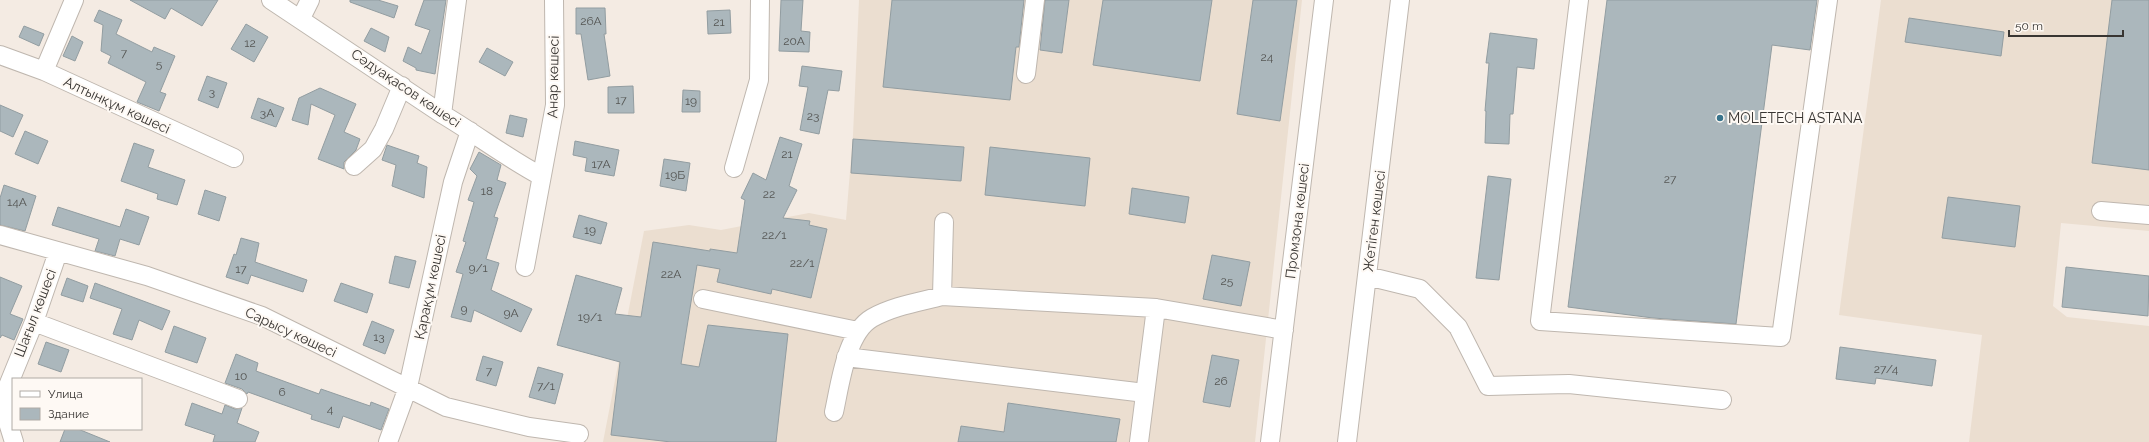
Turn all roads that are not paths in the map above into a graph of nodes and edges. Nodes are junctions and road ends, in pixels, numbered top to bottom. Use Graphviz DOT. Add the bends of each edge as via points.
graph roads {
  1 [pos="74,0"];
  2 [pos="271,0"];
  3 [pos="310,0"];
  4 [pos="457,0"];
  5 [pos="554,0"];
  6 [pos="760,0"];
  7 [pos="1035,0"];
  8 [pos="1324,0"];
  9 [pos="1400,0"];
  10 [pos="1579,0"];
  11 [pos="1828,0"];
  12 [pos="301,18"];
  13 [pos="0,54"];
  14 [pos="44,71"];
  15 [pos="1026,74"];
  16 [pos="402,86"];
  17 [pos="442,114"];
  18 [pos="470,131"];
  19 [pos="234,158"];
  20 [pos="354,166"];
  21 [pos="734,168"];
  22 [pos="541,176"];
  23 [pos="2101,211"];
  24 [pos="2149,215"];
  25 [pos="944,222"];
  26 [pos="0,235"];
  27 [pos="58,252"];
  28 [pos="525,267"];
  29 [pos="1367,276"];
  30 [pos="942,296"];
  31 [pos="703,299"];
  32 [pos="1156,308"];
  33 [pos="34,322"];
  34 [pos="1284,330"];
  35 [pos="858,331"];
  36 [pos="846,358"];
  37 [pos="408,387"];
  38 [pos="1145,393"];
  39 [pos="238,399"];
  40 [pos="1722,400"];
  41 [pos="834,412"];
  42 [pos="579,434"];
  43 [pos="14,442"];
  44 [pos="388,442"];
  45 [pos="1139,442"];
  46 [pos="1270,442"];
  47 [pos="1347,442"];
  1 -- 14 [label="street"];
  2 -- 12 [label="street, Сәдуақасов көшесі"];
  3 -- 12 [label="street"];
  4 -- 17 [label="street"];
  5 -- 22 [label="street, Анар көшесі" via="555,105"];
  6 -- 21 [label="street" via="759,80"];
  7 -- 15 [label="street"];
  8 -- 34 [label="street, Промзона көшесі"];
  9 -- 29 [label="street, Жетіген көшесі"];
  10 -- 11 [label="street" via="1540,321 1781,337"];
  12 -- 16 [label="street, Сәдуақасов көшесі"];
  13 -- 14 [label="street, Алтынқұм көшесі"];
  14 -- 19 [label="street, Алтынқұм көшесі"];
  16 -- 17 [label="street, Сәдуақасов көшесі"];
  16 -- 20 [label="street" via="374,149"];
  17 -- 18 [label="street, Сәдуақасов көшесі"];
  18 -- 22 [label="street, Сәдуақасов көшесі" via="511,160"];
  18 -- 37 [label="street, Қарақұм көшесі" via="453,182"];
  22 -- 28 [label="street, Анар көшесі"];
  23 -- 24 [label="street"];
  25 -- 30 [label="street"];
  26 -- 27 [label="street, Сарысу көшесі"];
  27 -- 33 [label="street, Шағыл көшесі"];
  27 -- 37 [label="street, Сарысу көшесі" via="147,276 262,316"];
  29 -- 40 [label="street" via="1420,289 1458,327 1488,386 1569,384"];
  29 -- 47 [label="street, Жетіген көшесі"];
  30 -- 32 [label="street"];
  30 -- 35 [label="street" via="888,310 870,318"];
  31 -- 35 [label="street"];
  32 -- 34 [label="street"];
  32 -- 38 [label="street"];
  33 -- 39 [label="street"];
  33 -- 43 [label="street, Шағыл көшесі" via="3,398"];
  34 -- 46 [label="street, Промзона көшесі"];
  35 -- 36 [label="street"];
  36 -- 38 [label="street"];
  36 -- 41 [label="street"];
  37 -- 42 [label="street, Сарысу көшесі" via="446,407 529,427"];
  37 -- 44 [label="street, Қарақұм көшесі"];
  38 -- 45 [label="street"];
}
